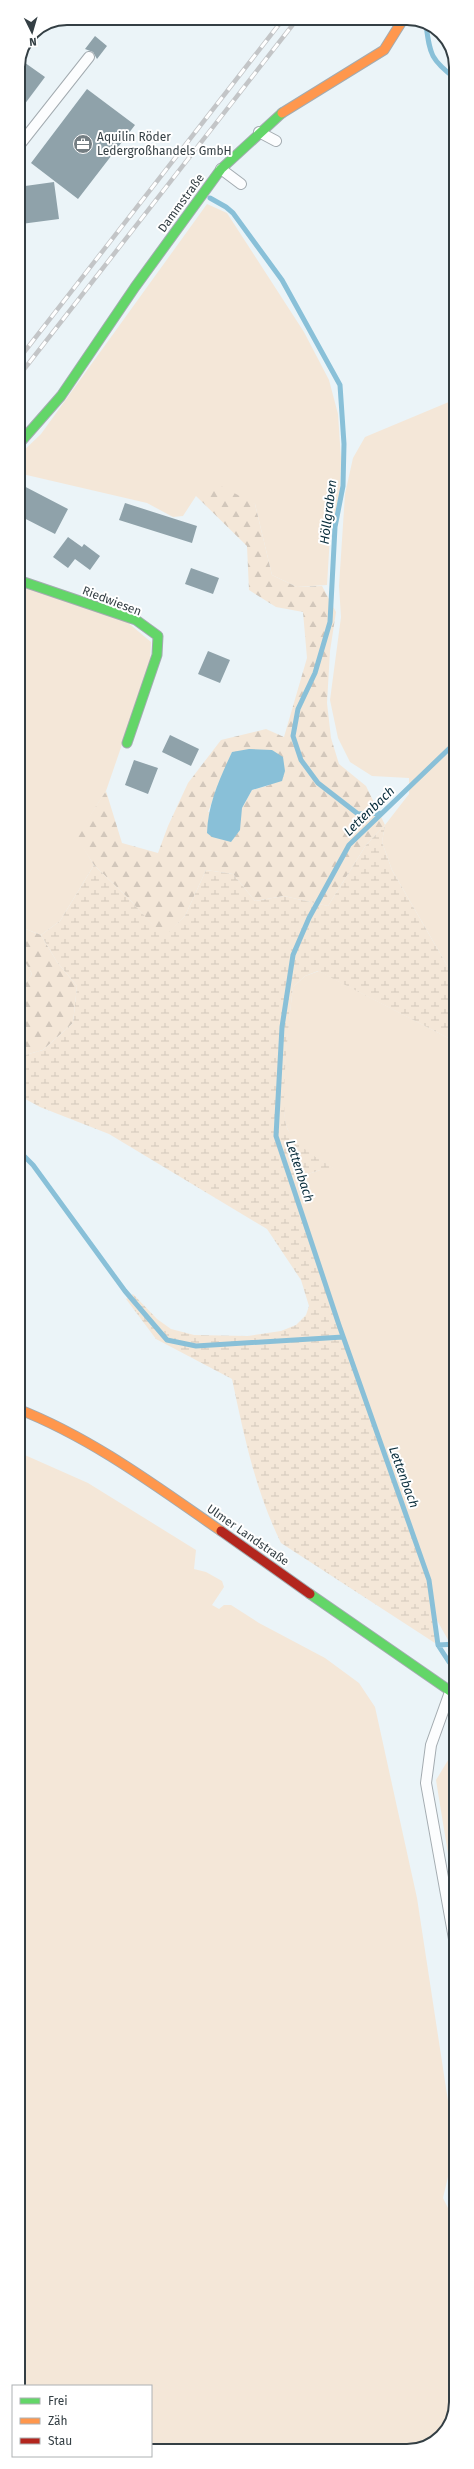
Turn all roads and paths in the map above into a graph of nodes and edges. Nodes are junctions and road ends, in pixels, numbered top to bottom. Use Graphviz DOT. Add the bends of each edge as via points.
graph roads {
  1 [pos="400,25"];
  2 [pos="384,50"];
  3 [pos="89,57"];
  4 [pos="392,60"];
  5 [pos="259,132"];
  6 [pos="25,138"];
  7 [pos="276,141"];
  8 [pos="221,169"];
  9 [pos="241,184"];
  10 [pos="25,437"];
  11 [pos="25,582"];
  12 [pos="127,743"];
  13 [pos="25,1412"];
  14 [pos="449,1691"];
  15 [pos="449,1703"];
  16 [pos="449,1911"];
  1 -- 2 [label="street, Dammstraße"];
  2 -- 4 [label="lane"];
  2 -- 5 [label="street, Dammstraße" via="277,116"];
  3 -- 6 [label="lane"];
  5 -- 7 [label="lane"];
  5 -- 8 [label="street, Dammstraße"];
  8 -- 9 [label="lane"];
  8 -- 10 [label="street, Dammstraße" via="135,287 61,396"];
  11 -- 12 [label="street, Riedwiesen" via="136,620 158,636 157,655"];
  13 -- 14 [label="street, Ulmer Landstraße" via="46,1420 117,1460"];
  15 -- 16 [label="lane" via="431,1745 426,1782"];
}
